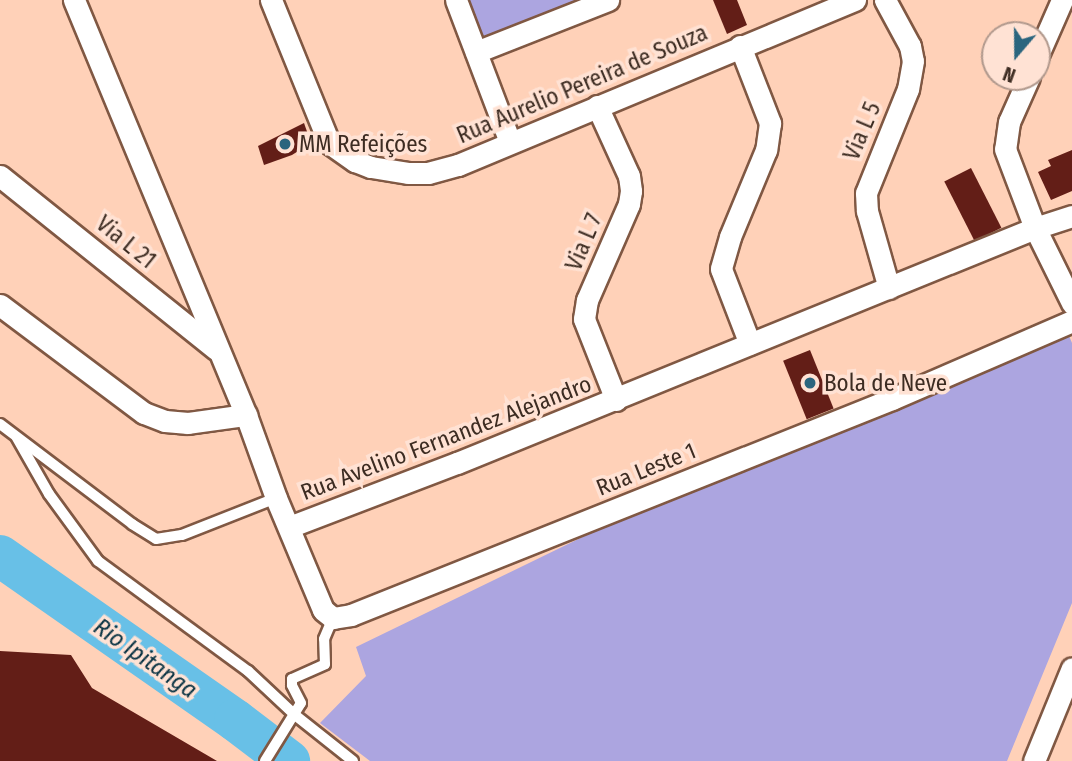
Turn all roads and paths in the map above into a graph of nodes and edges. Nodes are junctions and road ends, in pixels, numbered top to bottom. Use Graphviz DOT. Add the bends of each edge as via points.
graph roads {
  1 [pos="74,0"];
  2 [pos="271,0"];
  3 [pos="456,0"];
  4 [pos="608,0"];
  5 [pos="855,0"];
  6 [pos="885,0"];
  7 [pos="1062,0"];
  8 [pos="1051,25"];
  9 [pos="740,46"];
  10 [pos="476,52"];
  11 [pos="1023,91"];
  12 [pos="597,106"];
  13 [pos="510,142"];
  14 [pos="0,176"];
  15 [pos="1072,216"];
  16 [pos="1035,228"];
  17 [pos="889,288"];
  18 [pos="1072,303"];
  19 [pos="0,305"];
  20 [pos="1072,321"];
  21 [pos="750,344"];
  22 [pos="218,350"];
  23 [pos="616,400"];
  24 [pos="246,415"];
  25 [pos="0,424"];
  26 [pos="16,438"];
  27 [pos="276,498"];
  28 [pos="289,527"];
  29 [pos="333,618"];
  30 [pos="1072,668"];
  31 [pos="295,715"];
  32 [pos="265,761"];
  33 [pos="353,761"];
  34 [pos="1034,761"];
  1 -- 22 [label="street, Rua Avelino Fernandez Alejandro"];
  2 -- 13 [label="street, Rua Aurelio Pereira de Souza" via="329,143 355,161 428,173"];
  3 -- 10 [label="street"];
  4 -- 10 [label="street"];
  5 -- 9 [label="street, Rua Aurelio Pereira de Souza"];
  6 -- 17 [label="street, Via L 5" via="911,46 913,61 908,89 866,194"];
  7 -- 8 [label="street"];
  9 -- 12 [label="street, Rua Aurelio Pereira de Souza"];
  9 -- 21 [label="street" via="770,123 766,150 721,269"];
  10 -- 13 [label="street"];
  11 -- 16 [label="street" via="1009,122 1005,149"];
  12 -- 13 [label="street, Rua Aurelio Pereira de Souza"];
  12 -- 23 [label="street, Via L 7" via="629,176 631,191 587,300 584,319"];
  14 -- 22 [label="street, Via L 21"];
  15 -- 16 [label="street, Rua Avelino Fernandez Alejandro"];
  16 -- 17 [label="street, Rua Avelino Fernandez Alejandro"];
  16 -- 18 [label="street"];
  17 -- 21 [label="street, Rua Avelino Fernandez Alejandro"];
  19 -- 24 [label="street" via="144,413 188,424"];
  20 -- 29 [label="street, Rua Leste 1" via="881,403 351,615"];
  21 -- 23 [label="street, Rua Avelino Fernandez Alejandro"];
  22 -- 24 [label="street, Rua Avelino Fernandez Alejandro"];
  23 -- 28 [label="street, Rua Avelino Fernandez Alejandro"];
  24 -- 27 [label="street, Rua Avelino Fernandez Alejandro"];
  25 -- 26 [label="lane"];
  26 -- 27 [label="lane" via="156,538 182,535"];
  26 -- 31 [label="lane" via="49,494 98,561 248,671"];
  27 -- 28 [label="street, Rua Avelino Fernandez Alejandro"];
  28 -- 29 [label="street" via="323,610"];
  29 -- 31 [label="lane" via="324,639 325,664 291,681 301,699"];
  30 -- 34 [label="street"];
  31 -- 32 [label="lane"];
  31 -- 33 [label="lane"];
}
